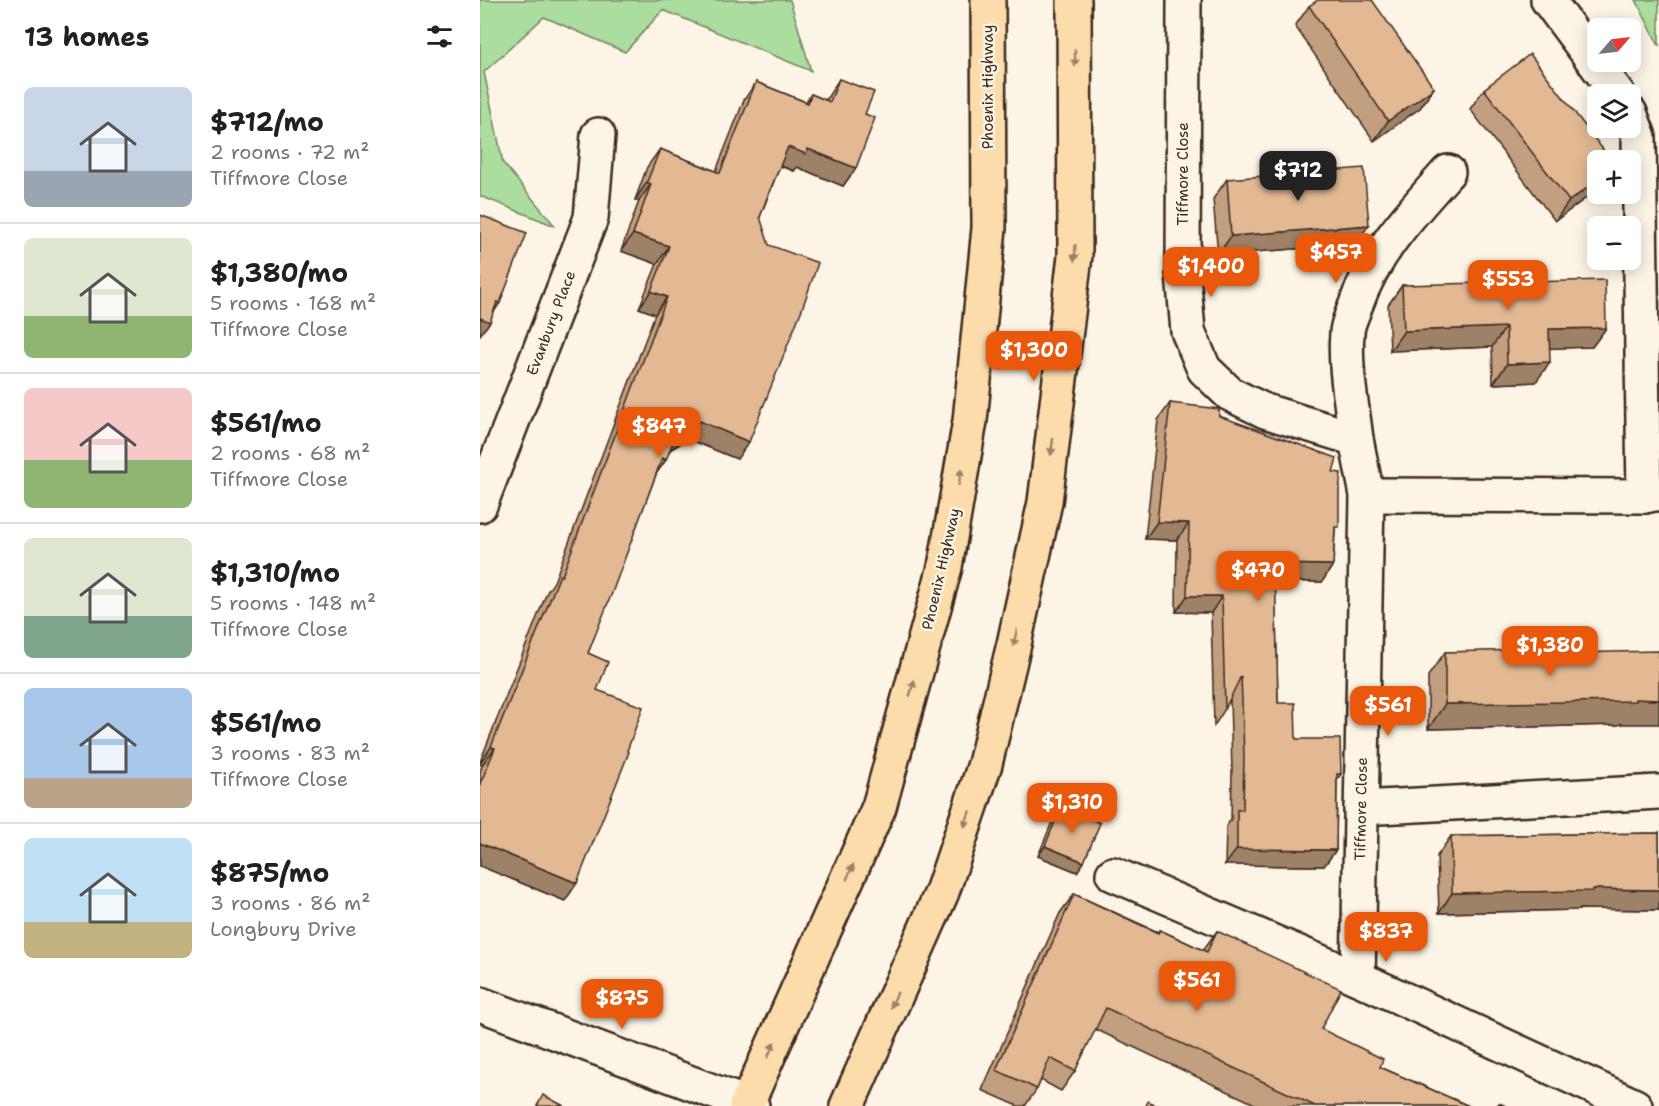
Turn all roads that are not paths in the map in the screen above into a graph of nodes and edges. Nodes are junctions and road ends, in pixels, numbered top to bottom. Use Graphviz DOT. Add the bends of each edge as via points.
graph roads {
  1 [pos="988,0"];
  2 [pos="1074,0"];
  3 [pos="1184,0"];
  4 [pos="1548,0"];
  5 [pos="1610,84"];
  6 [pos="598,135"];
  7 [pos="1639,138"];
  8 [pos="1448,172"];
  9 [pos="1356,439"];
  10 [pos="1366,495"];
  11 [pos="1652,495"];
  12 [pos="480,505"];
  13 [pos="1659,792"];
  14 [pos="1361,808"];
  15 [pos="1113,874"];
  16 [pos="1358,978"];
  17 [pos="480,1004"];
  18 [pos="748,1105"];
  19 [pos="847,1106"];
  20 [pos="1635,1106"];
  18 -- 1 [label="main road, Phoenix Highway, one-way" via="879,807 945,567 970,421 988,228"];
  2 -- 19 [label="main road, one-way" via="1076,256 1045,502 985,764 942,892"];
  3 -- 9 [label="street, Tiffmore Close" via="1183,273 1188,331 1204,369 1230,394 1265,411"];
  4 -- 5 [label="street"];
  6 -- 12 [label="street, Evanbury Place" via="591,218"];
  7 -- 11 [label="street"];
  8 -- 9 [label="street" via="1399,226 1359,295 1347,331"];
  9 -- 10 [label="street, Tiffmore Close"];
  10 -- 11 [label="street"];
  10 -- 14 [label="street, Tiffmore Close"];
  13 -- 14 [label="street"];
  14 -- 16 [label="street, Tiffmore Close"];
  15 -- 16 [label="street"];
  16 -- 20 [label="street"];
  17 -- 18 [label="street"];
}
